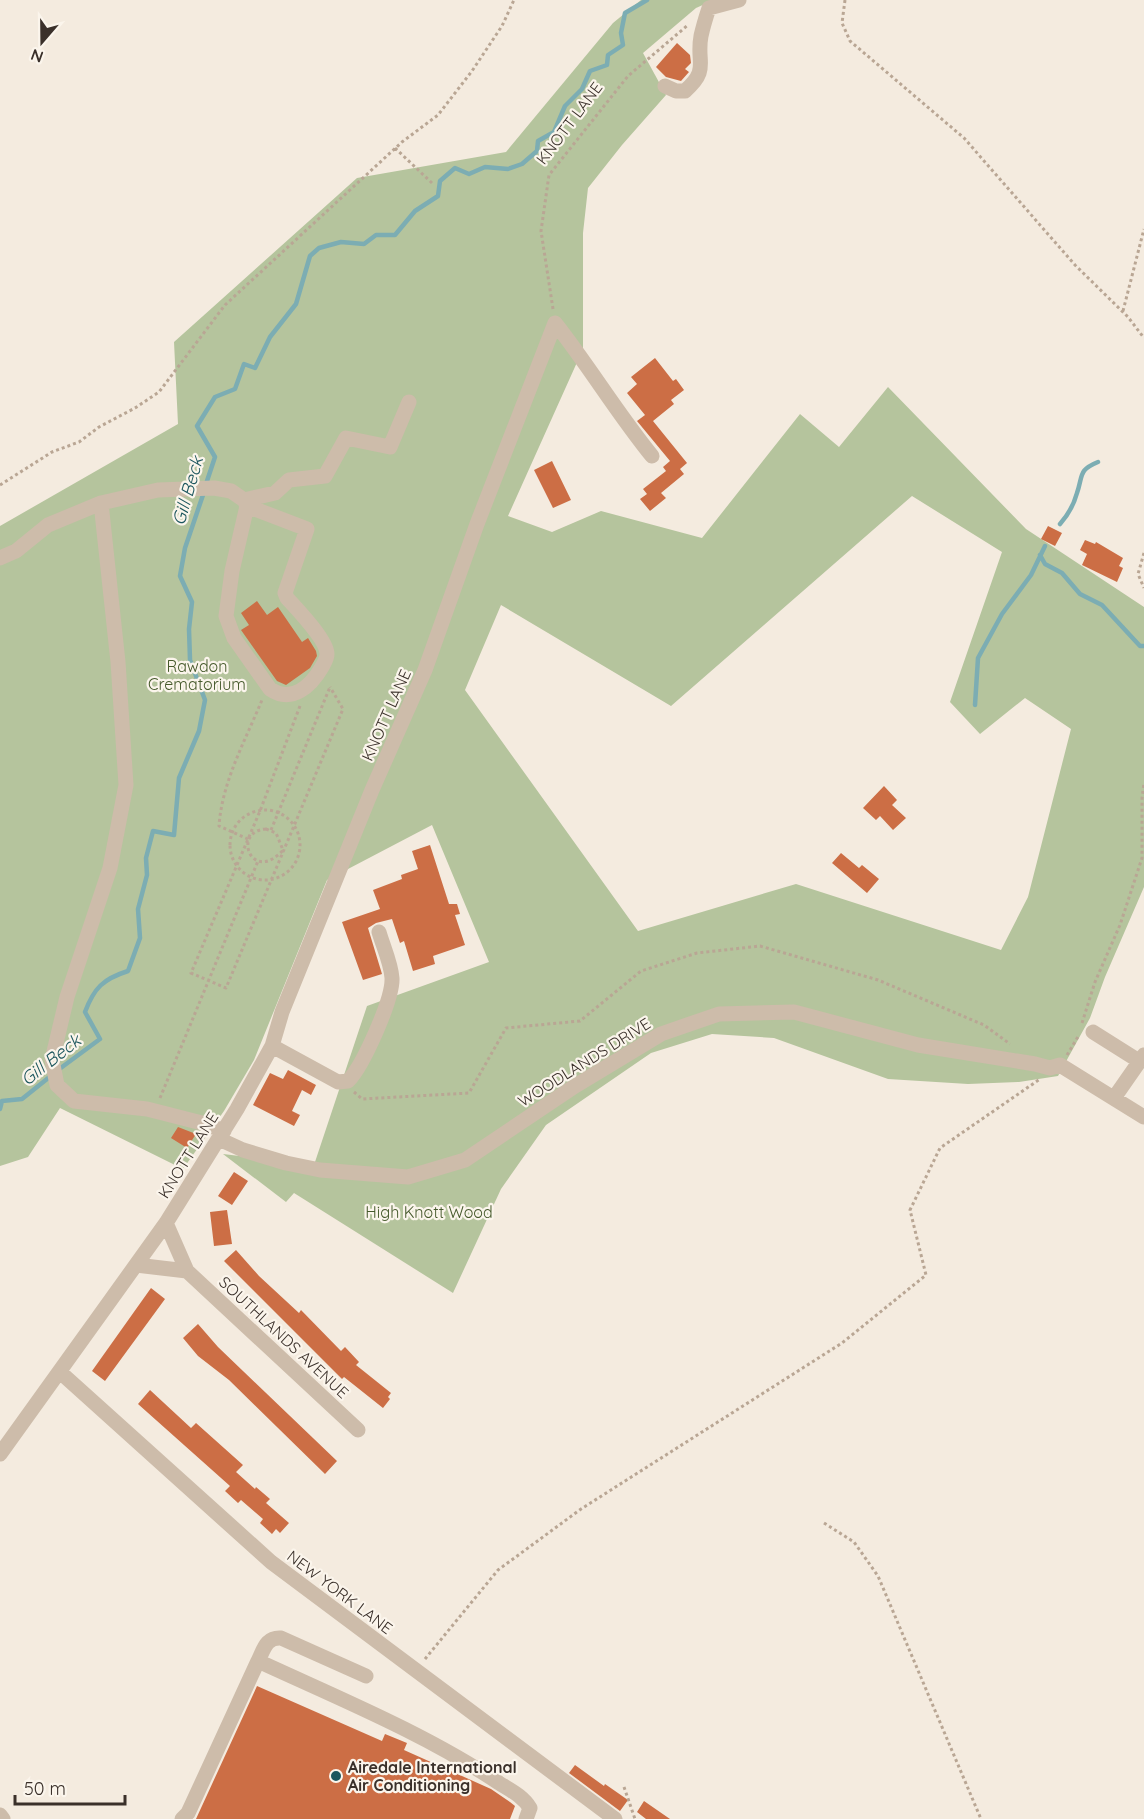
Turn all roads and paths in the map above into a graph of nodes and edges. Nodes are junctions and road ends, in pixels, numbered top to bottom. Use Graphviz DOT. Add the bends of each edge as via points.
graph roads {
  1 [pos="514,0"];
  2 [pos="739,0"];
  3 [pos="844,0"];
  4 [pos="709,8"];
  5 [pos="665,86"];
  6 [pos="395,148"];
  7 [pos="432,183"];
  8 [pos="1144,229"];
  9 [pos="1122,312"];
  10 [pos="555,323"];
  11 [pos="1144,338"];
  12 [pos="409,402"];
  13 [pos="652,456"];
  14 [pos="0,485"];
  15 [pos="102,503"];
  16 [pos="245,503"];
  17 [pos="1144,553"];
  18 [pos="0,558"];
  19 [pos="1144,588"];
  20 [pos="312,681"];
  21 [pos="268,687"];
  22 [pos="330,687"];
  23 [pos="1144,783"];
  24 [pos="260,811"];
  25 [pos="279,814"];
  26 [pos="293,825"];
  27 [pos="271,830"];
  28 [pos="232,833"];
  29 [pos="248,839"];
  30 [pos="283,850"];
  31 [pos="258,861"];
  32 [pos="237,865"];
  33 [pos="251,877"];
  34 [pos="271,879"];
  35 [pos="379,932"];
  36 [pos="208,981"];
  37 [pos="1093,1032"];
  38 [pos="272,1046"];
  39 [pos="1142,1058"];
  40 [pos="1060,1065"];
  41 [pos="1114,1098"];
  42 [pos="154,1111"];
  43 [pos="1144,1117"];
  44 [pos="221,1135"];
  45 [pos="166,1223"];
  46 [pos="136,1265"];
  47 [pos="187,1271"];
  48 [pos="60,1372"];
  49 [pos="358,1430"];
  50 [pos="0,1455"];
  51 [pos="824,1523"];
  52 [pos="258,1661"];
  53 [pos="415,1671"];
  54 [pos="366,1676"];
  55 [pos="624,1787"];
  56 [pos="0,1815"];
  57 [pos="3,1819"];
  58 [pos="182,1819"];
  59 [pos="526,1819"];
  60 [pos="615,1819"];
  61 [pos="635,1819"];
  62 [pos="981,1819"];
  1 -- 6 [label="path" via="502,26 438,115"];
  2 -- 4 [label="street"];
  3 -- 9 [label="path" via="842,23 850,41 964,138 1052,240"];
  4 -- 5 [label="street" via="701,37 700,74 685,91"];
  4 -- 10 [label="path, KNOTT LANE" via="627,76 549,176 541,231"];
  6 -- 7 [label="path"];
  6 -- 14 [label="path" via="225,305 159,392"];
  8 -- 9 [label="path"];
  9 -- 11 [label="path"];
  10 -- 13 [label="street"];
  10 -- 38 [label="street, KNOTT LANE" via="425,670 372,790 282,1012"];
  12 -- 16 [label="street" via="390,447 346,438 325,476 289,480 275,494"];
  15 -- 16 [label="street" via="158,490 214,488 231,490"];
  15 -- 18 [label="street" via="48,525"];
  15 -- 42 [label="street, WOODLANDS DRIVE" via="126,785 110,868 67,997 52,1060 57,1085 74,1101"];
  16 -- 20 [label="street" via="307,529 285,593 314,628 326,650 326,660"];
  16 -- 21 [label="street" via="226,616 234,638"];
  17 -- 19 [label="path" via="1138,574"];
  20 -- 21 [label="street" via="298,693 286,695"];
  20 -- 22 [label="path"];
  20 -- 24 [label="path"];
  21 -- 28 [label="path" via="223,794 219,826"];
  22 -- 25 [label="path"];
  22 -- 26 [label="path" via="343,709"];
  23 -- 40 [label="path" via="1142,858 1120,925 1095,981 1078,1038"];
  24 -- 25 [label="path"];
  24 -- 28 [label="path" via="241,820"];
  24 -- 29 [label="path"];
  25 -- 26 [label="path"];
  25 -- 27 [label="path"];
  26 -- 30 [label="path"];
  26 -- 34 [label="path" via="300,847 297,859 282,876"];
  27 -- 29 [label="path" via="261,829"];
  27 -- 30 [label="path" via="280,838"];
  28 -- 29 [label="path"];
  28 -- 32 [label="path" via="230,850"];
  29 -- 31 [label="path" via="250,855"];
  29 -- 32 [label="path"];
  30 -- 31 [label="path" via="275,860"];
  30 -- 34 [label="path"];
  31 -- 33 [label="path"];
  32 -- 33 [label="path"];
  32 -- 36 [label="path" via="191,974"];
  33 -- 34 [label="path"];
  33 -- 36 [label="path"];
  34 -- 36 [label="path" via="226,988"];
  35 -- 38 [label="street" via="392,976 391,994 348,1082 338,1082"];
  36 -- 42 [label="path"];
  37 -- 39 [label="street"];
  38 -- 44 [label="street, KNOTT LANE"];
  39 -- 41 [label="street"];
  40 -- 41 [label="street, WOODLANDS DRIVE"];
  40 -- 44 [label="street, WOODLANDS DRIVE" via="1050,1068 918,1045 795,1012 719,1014 661,1034 465,1160 408,1177 286,1163 243,1150"];
  40 -- 53 [label="path" via="940,1148 910,1210 926,1275 842,1343 581,1509 498,1570"];
  41 -- 43 [label="street, WOODLANDS DRIVE"];
  42 -- 44 [label="street, WOODLANDS DRIVE" via="202,1123"];
  44 -- 45 [label="street, KNOTT LANE"];
  45 -- 46 [label="street, KNOTT LANE"];
  45 -- 47 [label="street, SOUTHLANDS AVENUE"];
  46 -- 47 [label="street"];
  46 -- 48 [label="street, KNOTT LANE"];
  47 -- 49 [label="street, SOUTHLANDS AVENUE"];
  48 -- 50 [label="street, KNOTT LANE"];
  48 -- 53 [label="street, NEW YORK LANE" via="271,1562"];
  51 -- 62 [label="path" via="854,1542 878,1576"];
  52 -- 54 [label="street" via="268,1641 281,1638"];
  52 -- 58 [label="street"];
  52 -- 59 [label="street" via="478,1769 525,1800 530,1808"];
  53 -- 60 [label="street, NEW YORK LANE"];
  55 -- 61 [label="path"];
  56 -- 57 [label="street"];
}
